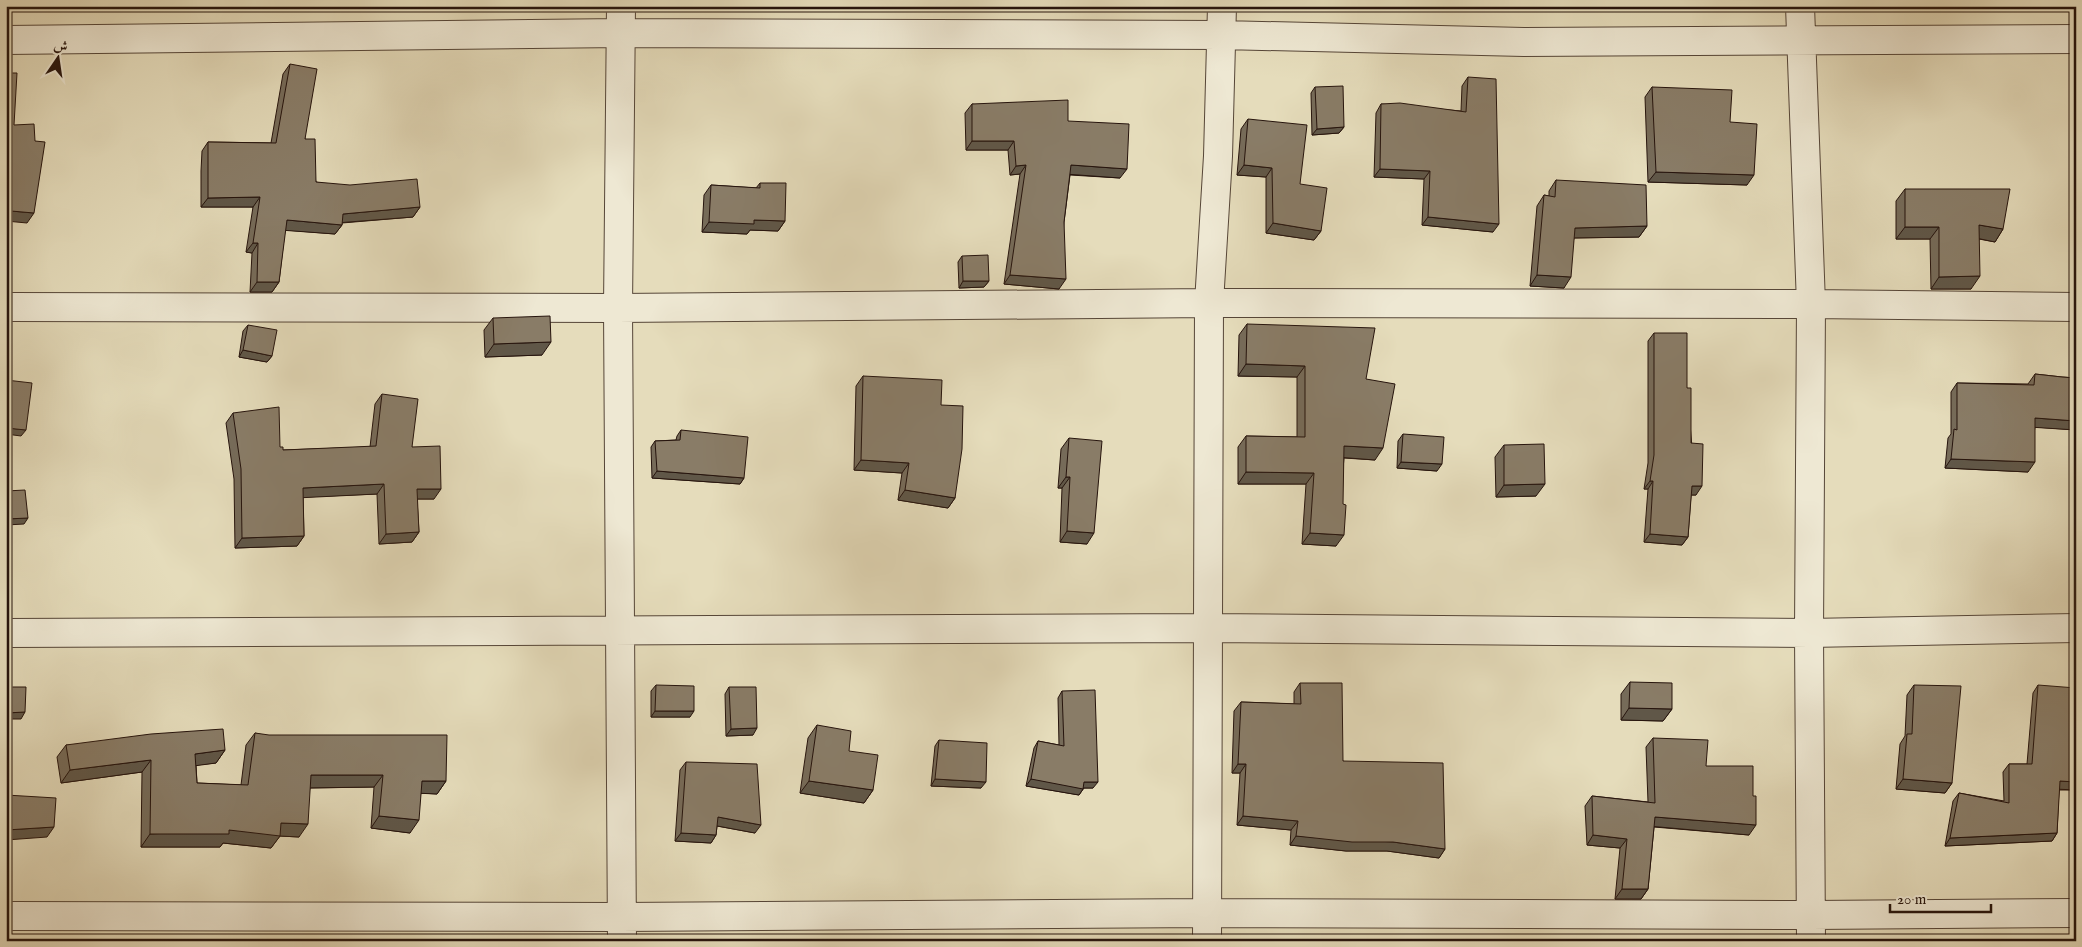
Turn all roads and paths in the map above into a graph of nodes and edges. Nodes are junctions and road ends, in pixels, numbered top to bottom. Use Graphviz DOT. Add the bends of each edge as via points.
graph roads {
  1 [pos="621,6"];
  2 [pos="1222,6"];
  3 [pos="1800,6"];
  4 [pos="621,33"];
  5 [pos="1222,36"];
  6 [pos="2076,39"];
  7 [pos="6,40"];
  8 [pos="1800,42"];
  9 [pos="1209,303"];
  10 [pos="1811,304"];
  11 [pos="2076,307"];
  12 [pos="6,308"];
  13 [pos="618,308"];
  14 [pos="1207,628"];
  15 [pos="2076,628"];
  16 [pos="619,629"];
  17 [pos="1809,633"];
  18 [pos="6,634"];
  19 [pos="1207,913"];
  20 [pos="2076,913"];
  21 [pos="6,916"];
  22 [pos="1811,928"];
  23 [pos="621,929"];
  24 [pos="1206,941"];
  1 -- 4 [label="street"];
  2 -- 5 [label="street"];
  3 -- 8 [label="street"];
  4 -- 5 [label="street"];
  4 -- 7 [label="street"];
  4 -- 13 [label="street"];
  5 -- 8 [label="street" via="1524,42"];
  5 -- 9 [label="street"];
  6 -- 8 [label="street"];
  8 -- 10 [label="street"];
  9 -- 10 [label="street"];
  9 -- 13 [label="street"];
  9 -- 14 [label="street"];
  10 -- 11 [label="street"];
  10 -- 17 [label="street"];
  12 -- 13 [label="street"];
  13 -- 16 [label="street"];
  14 -- 16 [label="street"];
  14 -- 17 [label="street"];
  14 -- 19 [label="street"];
  15 -- 17 [label="street"];
  16 -- 18 [label="street"];
  16 -- 23 [label="street"];
  17 -- 22 [label="street"];
  19 -- 22 [label="street"];
  19 -- 23 [label="street"];
  19 -- 24 [label="street"];
  20 -- 22 [label="street"];
  21 -- 23 [label="street"];
}
